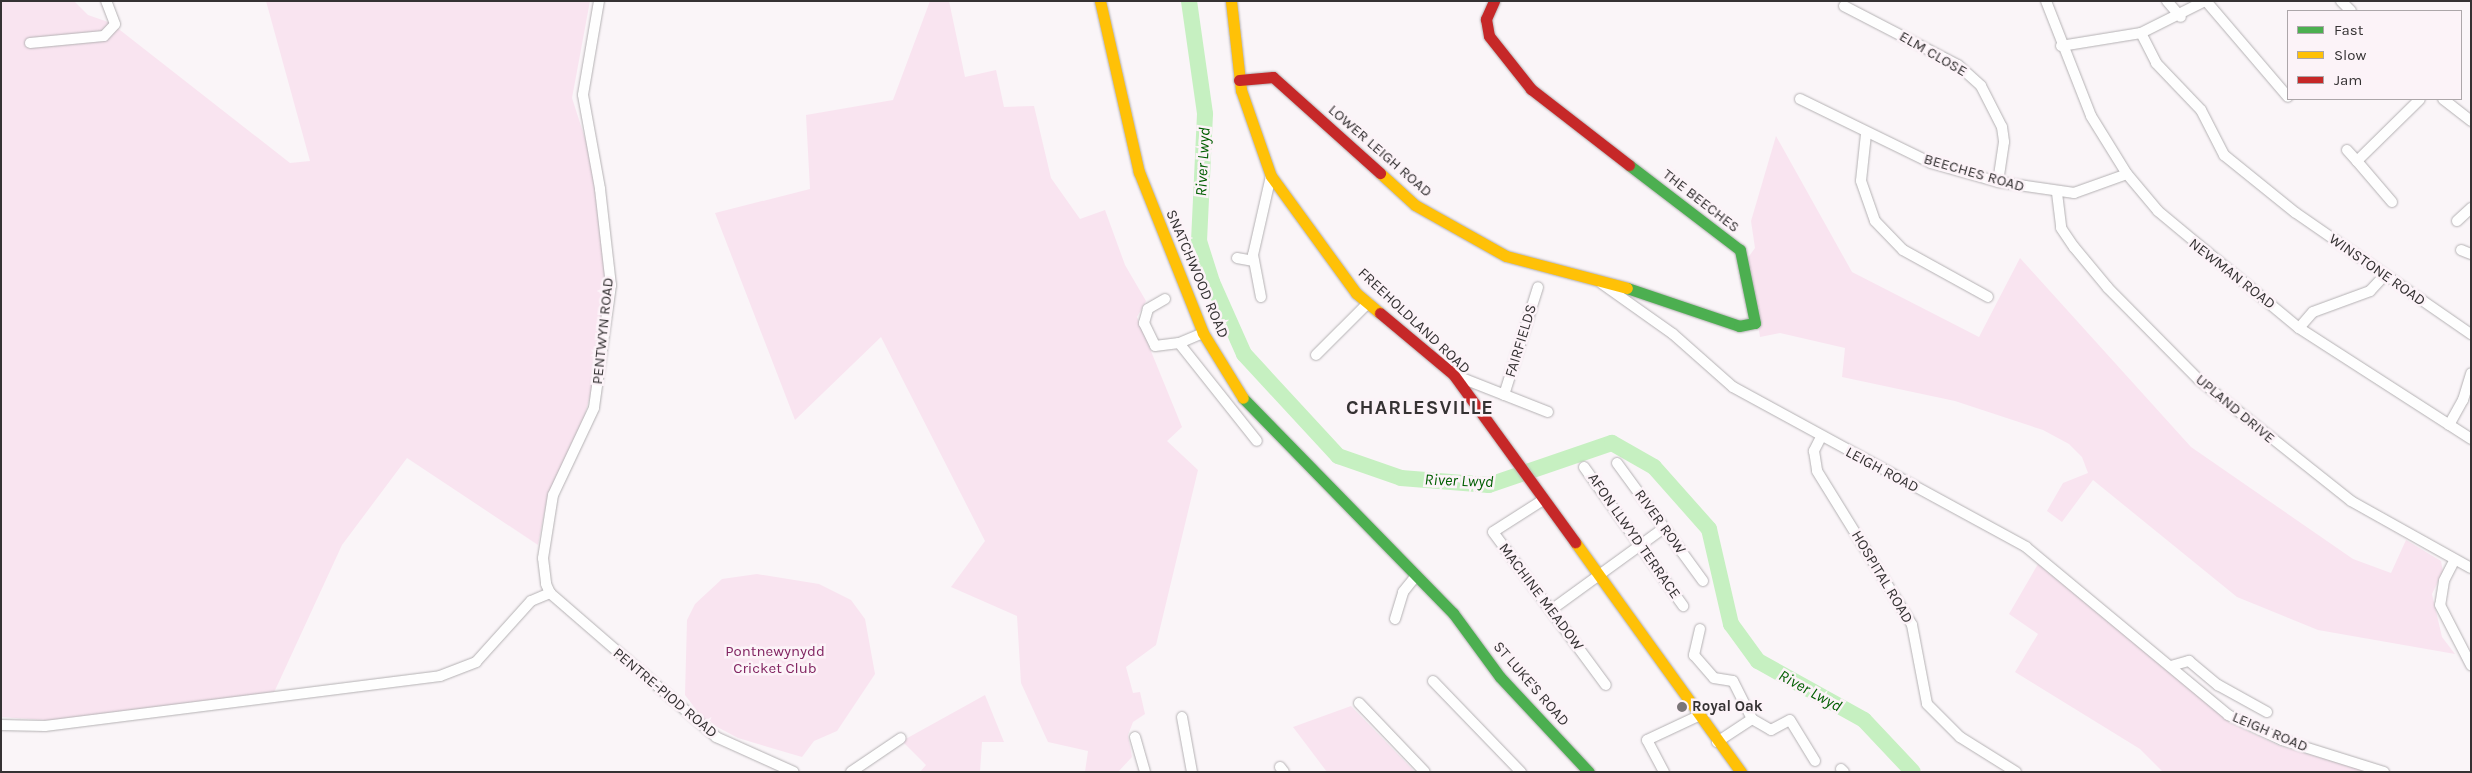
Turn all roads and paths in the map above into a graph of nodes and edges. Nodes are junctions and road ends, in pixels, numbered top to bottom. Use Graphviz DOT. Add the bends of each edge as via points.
graph roads {
  1 [pos="106,1"];
  2 [pos="599,1"];
  3 [pos="1100,1"];
  4 [pos="1231,1"];
  5 [pos="1494,1"];
  6 [pos="2046,1"];
  7 [pos="2167,1"];
  8 [pos="2205,1"];
  9 [pos="2341,1"];
  10 [pos="1844,6"];
  11 [pos="2350,10"];
  12 [pos="2180,17"];
  13 [pos="2142,33"];
  14 [pos="30,43"];
  15 [pos="2061,46"];
  16 [pos="1240,80"];
  17 [pos="2287,93"];
  18 [pos="1800,99"];
  19 [pos="2419,100"];
  20 [pos="2444,100"];
  21 [pos="2471,121"];
  22 [pos="1866,134"];
  23 [pos="2347,150"];
  24 [pos="2357,161"];
  25 [pos="2127,174"];
  26 [pos="1271,176"];
  27 [pos="1998,182"];
  28 [pos="2057,194"];
  29 [pos="2392,202"];
  30 [pos="2471,208"];
  31 [pos="2457,221"];
  32 [pos="1237,258"];
  33 [pos="1254,261"];
  34 [pos="1591,276"];
  35 [pos="2384,276"];
  36 [pos="1538,287"];
  37 [pos="1261,296"];
  38 [pos="1988,297"];
  39 [pos="1165,299"];
  40 [pos="1368,303"];
  41 [pos="2300,328"];
  42 [pos="1203,333"];
  43 [pos="2471,334"];
  44 [pos="1179,342"];
  45 [pos="1316,355"];
  46 [pos="2471,373"];
  47 [pos="1453,374"];
  48 [pos="1504,395"];
  49 [pos="1548,412"];
  50 [pos="2449,425"];
  51 [pos="1821,437"];
  52 [pos="2471,439"];
  53 [pos="1257,441"];
  54 [pos="1617,463"];
  55 [pos="1584,467"];
  56 [pos="1543,500"];
  57 [pos="1664,528"];
  58 [pos="1640,546"];
  59 [pos="2454,561"];
  60 [pos="2471,568"];
  61 [pos="1416,576"];
  62 [pos="1598,577"];
  63 [pos="1704,582"];
  64 [pos="550,593"];
  65 [pos="1683,606"];
  66 [pos="1551,610"];
  67 [pos="1454,613"];
  68 [pos="1394,620"];
  69 [pos="1700,630"];
  70 [pos="2471,665"];
  71 [pos="2171,666"];
  72 [pos="1433,680"];
  73 [pos="1606,685"];
  74 [pos="1359,703"];
  75 [pos="2267,712"];
  76 [pos="1698,716"];
  77 [pos="1182,717"];
  78 [pos="1752,719"];
  79 [pos="1,725"];
  80 [pos="1136,737"];
  81 [pos="901,738"];
  82 [pos="1716,742"];
  83 [pos="1815,761"];
  84 [pos="794,772"];
  85 [pos="852,772"];
  86 [pos="1145,772"];
  87 [pos="1192,772"];
  88 [pos="1425,772"];
  89 [pos="1521,772"];
  90 [pos="1589,772"];
  91 [pos="1664,772"];
  92 [pos="1741,772"];
  93 [pos="2016,772"];
  94 [pos="2384,772"];
  1 -- 14 [label="street" via="114,24 104,36"];
  2 -- 64 [label="street, PENTWYN ROAD" via="583,95 600,189 611,285 594,408 553,495 543,558"];
  3 -- 42 [label="main road, SNATCHWOOD ROAD" via="1139,172"];
  4 -- 16 [label="main road, FREEHOLDLAND ROAD"];
  5 -- 34 [label="main road, THE BEECHES" via="1486,19 1489,36 1531,89 1740,250 1755,323 1739,326"];
  6 -- 15 [label="street, NEWMAN ROAD"];
  7 -- 12 [label="street"];
  8 -- 12 [label="street"];
  8 -- 17 [label="street"];
  9 -- 11 [label="street"];
  10 -- 27 [label="street, ELM CLOSE" via="1958,65 1981,86 2002,127 2004,142"];
  12 -- 13 [label="street"];
  13 -- 15 [label="street"];
  13 -- 35 [label="street, WINSTONE ROAD" via="2156,63 2201,110 2224,155"];
  15 -- 25 [label="street, NEWMAN ROAD" via="2091,116"];
  16 -- 26 [label="main road, FREEHOLDLAND ROAD"];
  16 -- 34 [label="main road, LOWER LEIGH ROAD" via="1274,77 1415,205 1498,252 1542,268"];
  18 -- 22 [label="street, BEECHES ROAD"];
  19 -- 24 [label="street"];
  20 -- 21 [label="street"];
  22 -- 27 [label="street, BEECHES ROAD" via="1931,163"];
  22 -- 38 [label="street" via="1860,182 1875,221 1903,250"];
  23 -- 24 [label="street"];
  24 -- 29 [label="street"];
  25 -- 28 [label="street, BEECHES ROAD" via="2089,191"];
  25 -- 41 [label="street, NEWMAN ROAD" via="2188,240"];
  26 -- 33 [label="street"];
  26 -- 40 [label="main road, FREEHOLDLAND ROAD" via="1303,224"];
  27 -- 28 [label="street, BEECHES ROAD"];
  28 -- 59 [label="street, UPLAND DRIVE" via="2061,228 2074,247 2108,288 2199,380 2351,501"];
  30 -- 31 [label="street"];
  32 -- 33 [label="street"];
  33 -- 37 [label="street"];
  34 -- 51 [label="street, LEIGH ROAD" via="1672,334 1733,387"];
  35 -- 41 [label="street" via="2370,291 2313,312"];
  35 -- 43 [label="street, WINSTONE ROAD"];
  36 -- 48 [label="street, FAIRFIELDS"];
  39 -- 44 [label="street" via="1148,309 1144,323 1155,346"];
  40 -- 45 [label="street"];
  40 -- 47 [label="main road, FREEHOLDLAND ROAD"];
  41 -- 50 [label="street, NEWMAN ROAD"];
  42 -- 44 [label="street"];
  42 -- 61 [label="main road, SNATCHWOOD ROAD" via="1249,408"];
  44 -- 53 [label="street"];
  46 -- 50 [label="street" via="2463,400"];
  47 -- 48 [label="street"];
  47 -- 56 [label="main road, FREEHOLDLAND ROAD"];
  48 -- 49 [label="street"];
  50 -- 52 [label="street, NEWMAN ROAD"];
  51 -- 71 [label="street, LEIGH ROAD" via="2026,547"];
  51 -- 93 [label="street, HOSPITAL ROAD" via="1814,451 1817,471 1912,625 1927,704 1960,737"];
  54 -- 57 [label="street, RIVER ROW"];
  55 -- 58 [label="street, AFON LLWYD TERRACE"];
  56 -- 62 [label="main road, FREEHOLDLAND ROAD"];
  56 -- 66 [label="street, MACHINE MEADOW" via="1493,532"];
  57 -- 58 [label="street"];
  57 -- 63 [label="street, RIVER ROW"];
  58 -- 62 [label="street"];
  58 -- 65 [label="street, AFON LLWYD TERRACE"];
  59 -- 60 [label="street, UPLAND DRIVE"];
  59 -- 70 [label="street" via="2444,581 2440,605"];
  61 -- 67 [label="main road, SNATCHWOOD ROAD"];
  61 -- 68 [label="street" via="1403,592"];
  62 -- 66 [label="street"];
  62 -- 76 [label="main road, FREEHOLDLAND ROAD"];
  64 -- 79 [label="street" via="531,601 476,662 440,676 45,726"];
  64 -- 84 [label="street, PENTRE-PIOD ROAD" via="716,737"];
  66 -- 73 [label="street, MACHINE MEADOW"];
  67 -- 90 [label="main road, ST LUKE'S ROAD" via="1500,677"];
  69 -- 78 [label="street" via="1694,655 1714,678 1733,681"];
  71 -- 75 [label="street, LEIGH ROAD" via="2189,661 2218,685"];
  71 -- 94 [label="street, LEIGH ROAD" via="2228,715 2282,740"];
  72 -- 89 [label="street"];
  74 -- 88 [label="street"];
  76 -- 82 [label="main road, FREEHOLDLAND ROAD"];
  76 -- 91 [label="street" via="1647,740"];
  77 -- 87 [label="street"];
  78 -- 82 [label="street"];
  78 -- 83 [label="street" via="1771,730 1790,720"];
  80 -- 86 [label="street"];
  81 -- 85 [label="street"];
  82 -- 92 [label="main road, FREEHOLDLAND ROAD"];
}
